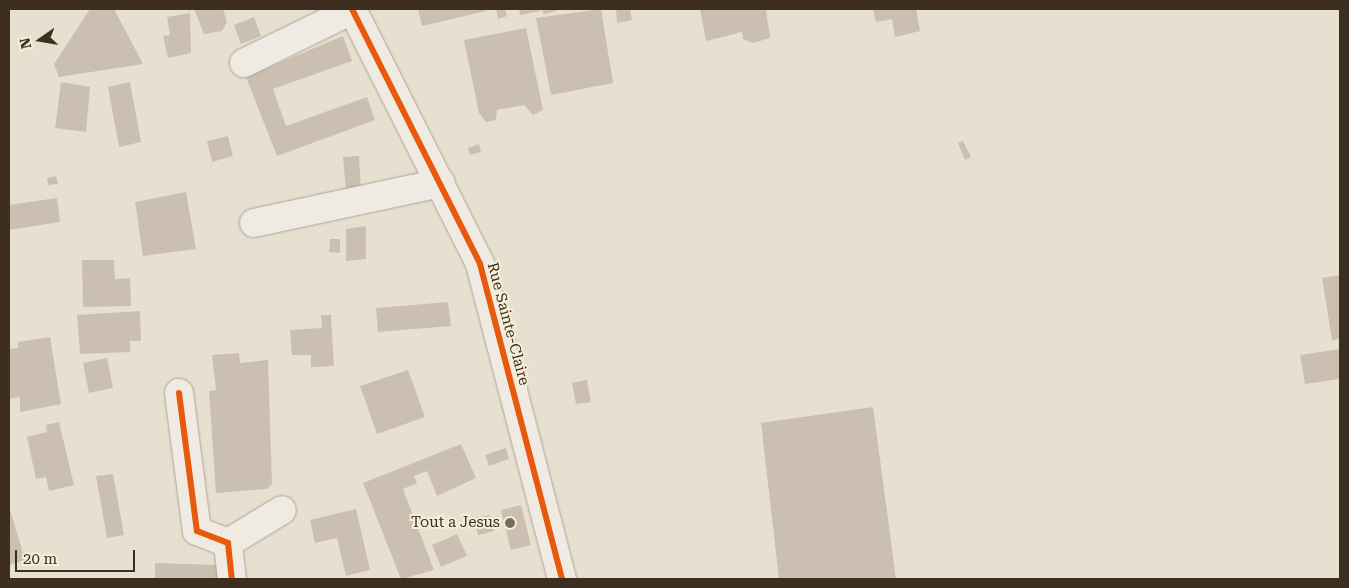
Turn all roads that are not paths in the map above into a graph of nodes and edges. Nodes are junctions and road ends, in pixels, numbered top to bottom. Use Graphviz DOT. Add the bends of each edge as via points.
graph roads {
  1 [pos="352,9"];
  2 [pos="244,63"];
  3 [pos="441,182"];
  4 [pos="254,223"];
  5 [pos="179,393"];
  6 [pos="282,510"];
  7 [pos="228,543"];
  8 [pos="232,579"];
  9 [pos="562,579"];
  1 -- 2 [label="street"];
  1 -- 3 [label="street, Rue Sainte-Claire"];
  3 -- 4 [label="street"];
  3 -- 9 [label="street, Rue Sainte-Claire" via="480,264"];
  5 -- 7 [label="street" via="197,532"];
  6 -- 7 [label="street"];
  7 -- 8 [label="street"];
}
